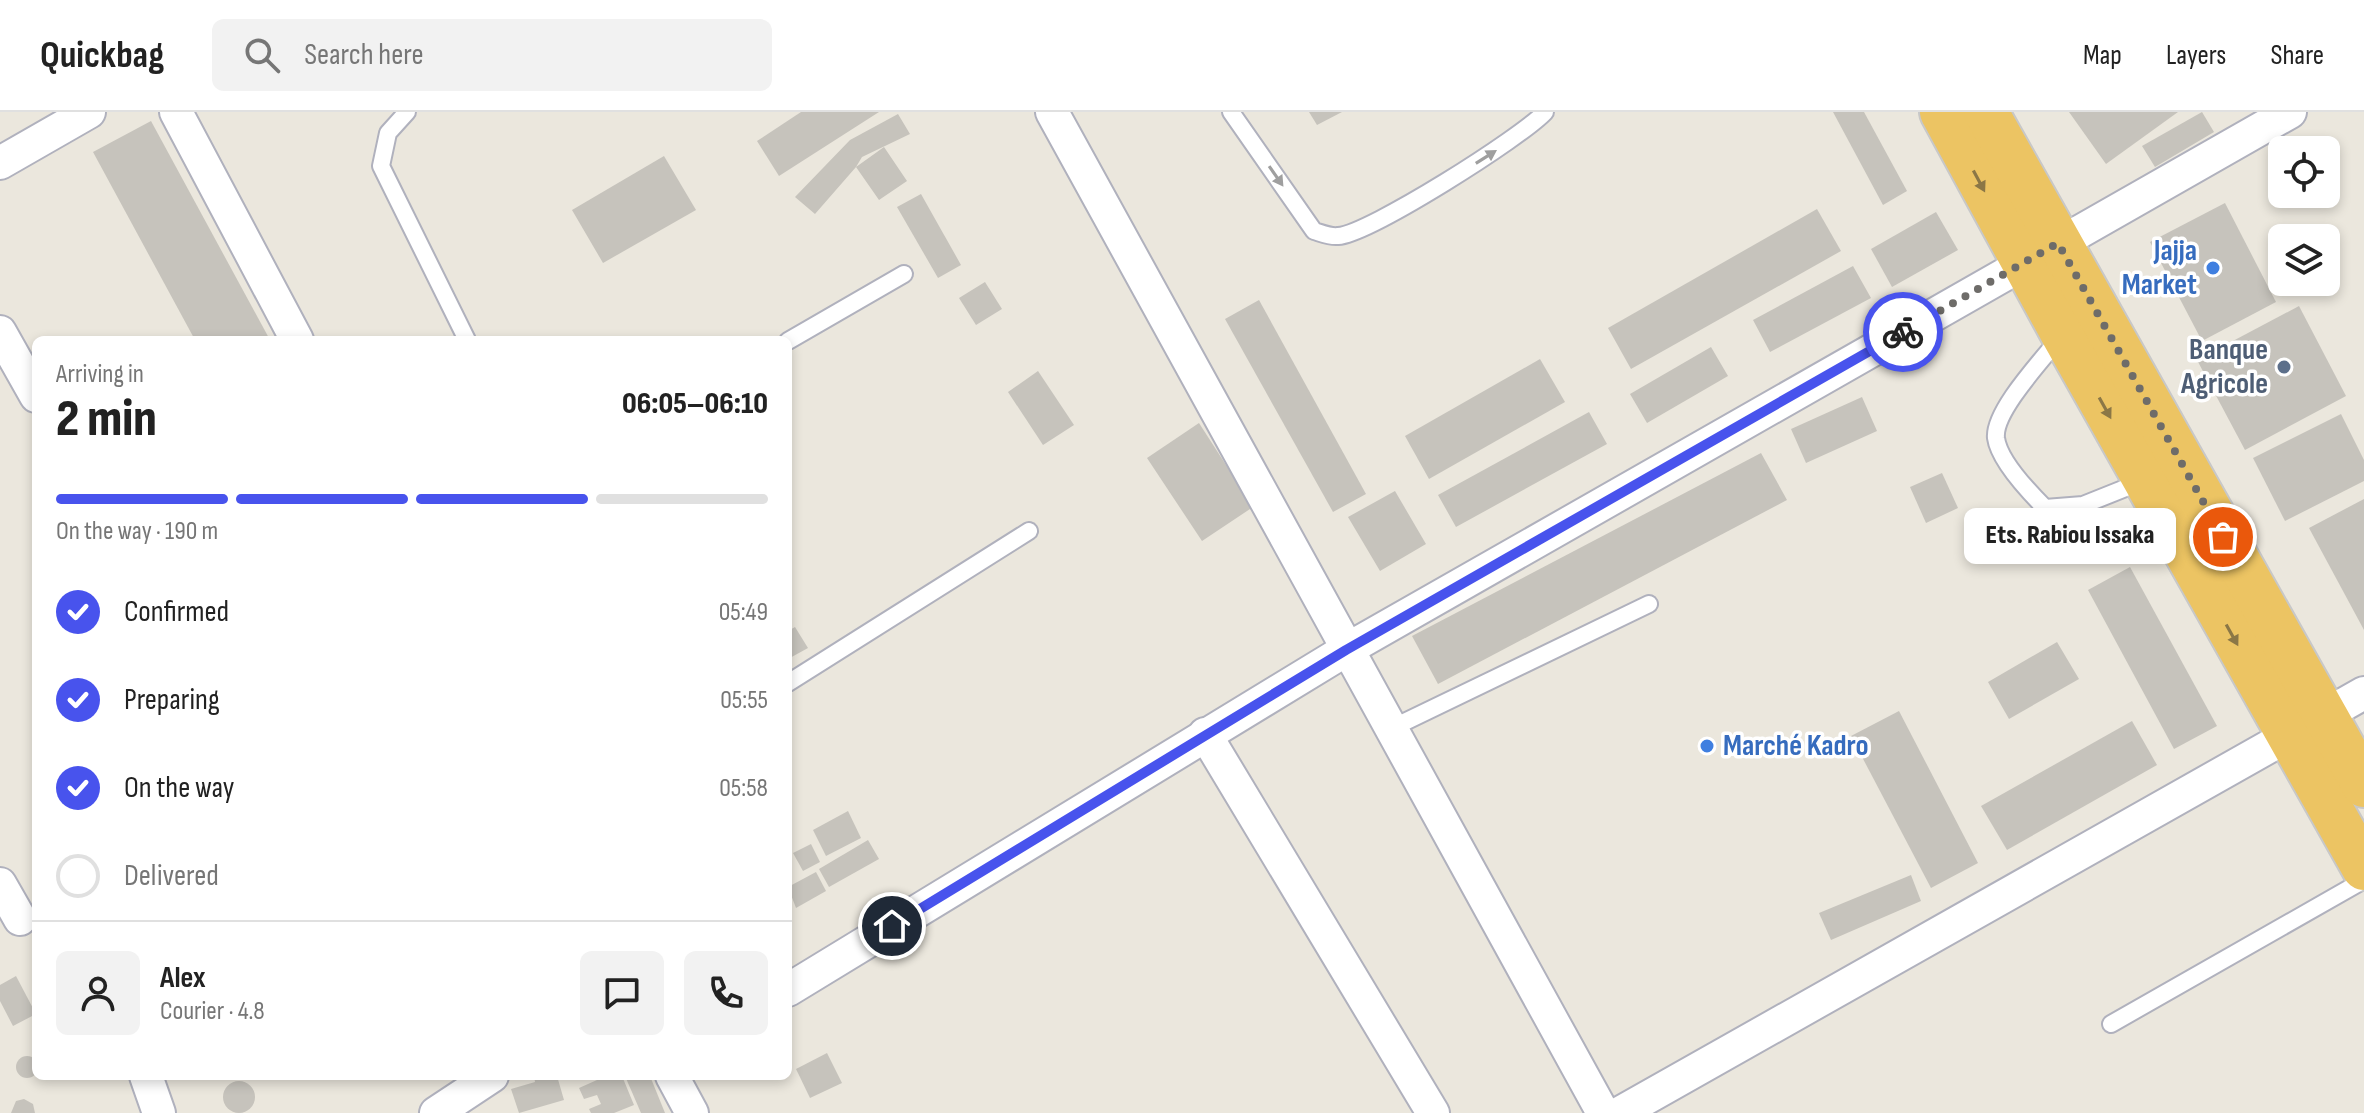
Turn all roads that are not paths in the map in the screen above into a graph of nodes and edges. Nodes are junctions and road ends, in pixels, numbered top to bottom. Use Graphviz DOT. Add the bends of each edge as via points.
graph roads {
  1 [pos="89,112"];
  2 [pos="176,112"];
  3 [pos="407,112"];
  4 [pos="1052,112"];
  5 [pos="1231,112"];
  6 [pos="1545,112"];
  7 [pos="1942,112"];
  8 [pos="1986,112"];
  9 [pos="2290,112"];
  10 [pos="0,163"];
  11 [pos="2040,253"];
  12 [pos="904,274"];
  13 [pos="0,332"];
  14 [pos="2063,334"];
  15 [pos="295,336"];
  16 [pos="465,336"];
  17 [pos="792,339"];
  18 [pos="32,389"];
  19 [pos="2162,470"];
  20 [pos="1029,531"];
  21 [pos="1649,604"];
  22 [pos="1346,650"];
  23 [pos="792,680"];
  24 [pos="2364,693"];
  25 [pos="2306,725"];
  26 [pos="1390,729"];
  27 [pos="1205,734"];
  28 [pos="2364,785"];
  29 [pos="2364,868"];
  30 [pos="2364,880"];
  31 [pos="0,884"];
  32 [pos="19,920"];
  33 [pos="792,988"];
  34 [pos="2111,1024"];
  35 [pos="147,1080"];
  36 [pos="486,1080"];
  37 [pos="674,1080"];
  38 [pos="159,1113"];
  39 [pos="436,1113"];
  40 [pos="692,1113"];
  41 [pos="1433,1113"];
  42 [pos="1603,1113"];
  43 [pos="1620,1113"];
  1 -- 10 [label="street"];
  2 -- 15 [label="street"];
  3 -- 16 [label="lane" via="388,133 381,166"];
  4 -- 22 [label="street"];
  5 -- 6 [label="lane, one-way" via="1314,231 1337,236 1360,230 1470,166 1531,128"];
  7 -- 11 [label="highway, one-way"];
  8 -- 11 [label="highway"];
  9 -- 11 [label="street"];
  11 -- 14 [label="highway"];
  11 -- 19 [label="highway"];
  11 -- 22 [label="street"];
  12 -- 17 [label="lane"];
  13 -- 18 [label="street"];
  14 -- 19 [label="highway, one-way"];
  14 -- 19 [label="lane" via="1997,424 1996,440 2023,486 2045,508 2083,505"];
  19 -- 25 [label="highway"];
  20 -- 23 [label="lane"];
  21 -- 26 [label="lane"];
  22 -- 26 [label="street"];
  22 -- 27 [label="street"];
  24 -- 25 [label="street"];
  25 -- 28 [label="highway"];
  25 -- 29 [label="highway"];
  25 -- 43 [label="street"];
  26 -- 42 [label="street"];
  27 -- 33 [label="street"];
  27 -- 41 [label="street"];
  30 -- 34 [label="lane"];
  31 -- 32 [label="street"];
  35 -- 38 [label="street"];
  36 -- 39 [label="street"];
  37 -- 40 [label="street"];
}
